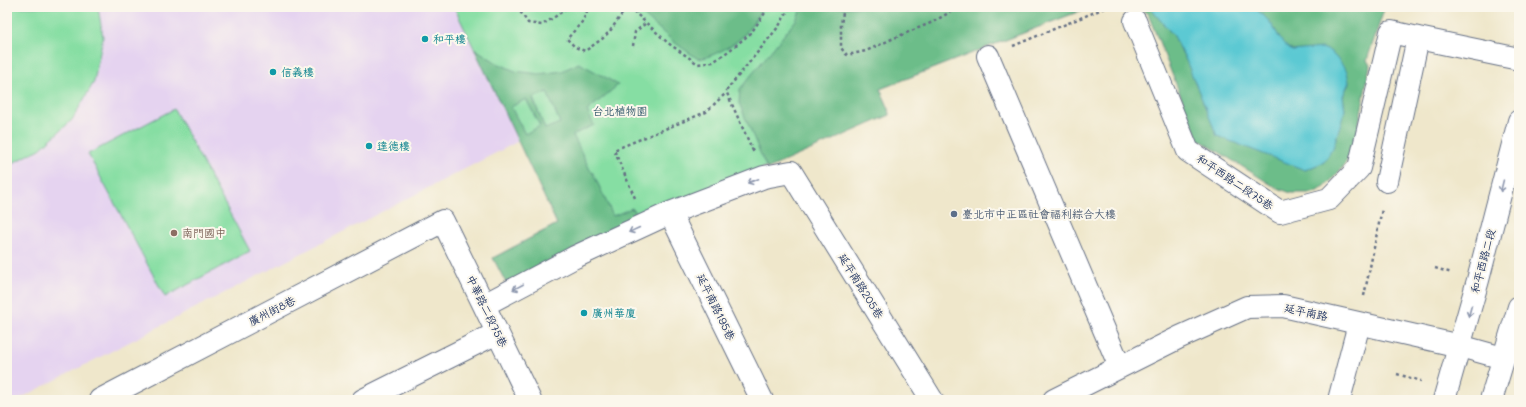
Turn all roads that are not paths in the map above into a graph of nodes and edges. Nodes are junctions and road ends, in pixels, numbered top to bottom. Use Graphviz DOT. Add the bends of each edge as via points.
graph roads {
  1 [pos="1135,21"];
  2 [pos="1418,38"];
  3 [pos="988,56"];
  4 [pos="1519,59"];
  5 [pos="1519,121"];
  6 [pos="1387,181"];
  7 [pos="662,217"];
  8 [pos="443,221"];
  9 [pos="484,305"];
  10 [pos="1519,307"];
  11 [pos="1359,324"];
  12 [pos="497,333"];
  13 [pos="1460,346"];
  14 [pos="1502,358"];
  15 [pos="1120,367"];
  16 [pos="137,391"];
  17 [pos="100,400"];
  18 [pos="363,400"];
  19 [pos="530,400"];
  20 [pos="762,400"];
  21 [pos="932,400"];
  22 [pos="1054,400"];
  23 [pos="1339,400"];
  24 [pos="1444,400"];
  25 [pos="1490,400"];
  1 -- 2 [label="street, 和平西路二段75巷" via="1188,151 1280,212 1329,199 1359,168 1391,32"];
  2 -- 4 [label="street, 和平西路二段75巷"];
  2 -- 6 [label="street"];
  3 -- 15 [label="street"];
  5 -- 13 [label="street, 和平西路二段, one-way"];
  7 -- 9 [label="street, one-way" via="575,257"];
  7 -- 20 [label="street, 延平南路195巷"];
  21 -- 7 [label="street, 延平南路205巷, one-way" via="791,172 764,177"];
  8 -- 9 [label="street, 中華路二段75巷"];
  8 -- 16 [label="street, 廣州街8巷"];
  9 -- 12 [label="street, 中華路二段75巷"];
  10 -- 14 [label="street"];
  11 -- 13 [label="street, 延平南路"];
  11 -- 15 [label="street, 延平南路" via="1283,306 1246,307"];
  11 -- 23 [label="street"];
  12 -- 18 [label="street"];
  12 -- 19 [label="street, 中華路二段75巷"];
  13 -- 14 [label="street, 延平南路"];
  13 -- 24 [label="street, 和平西路二段"];
  14 -- 25 [label="street"];
  15 -- 22 [label="street, 延平南路"];
  16 -- 17 [label="street, 廣州街8巷"];
}
